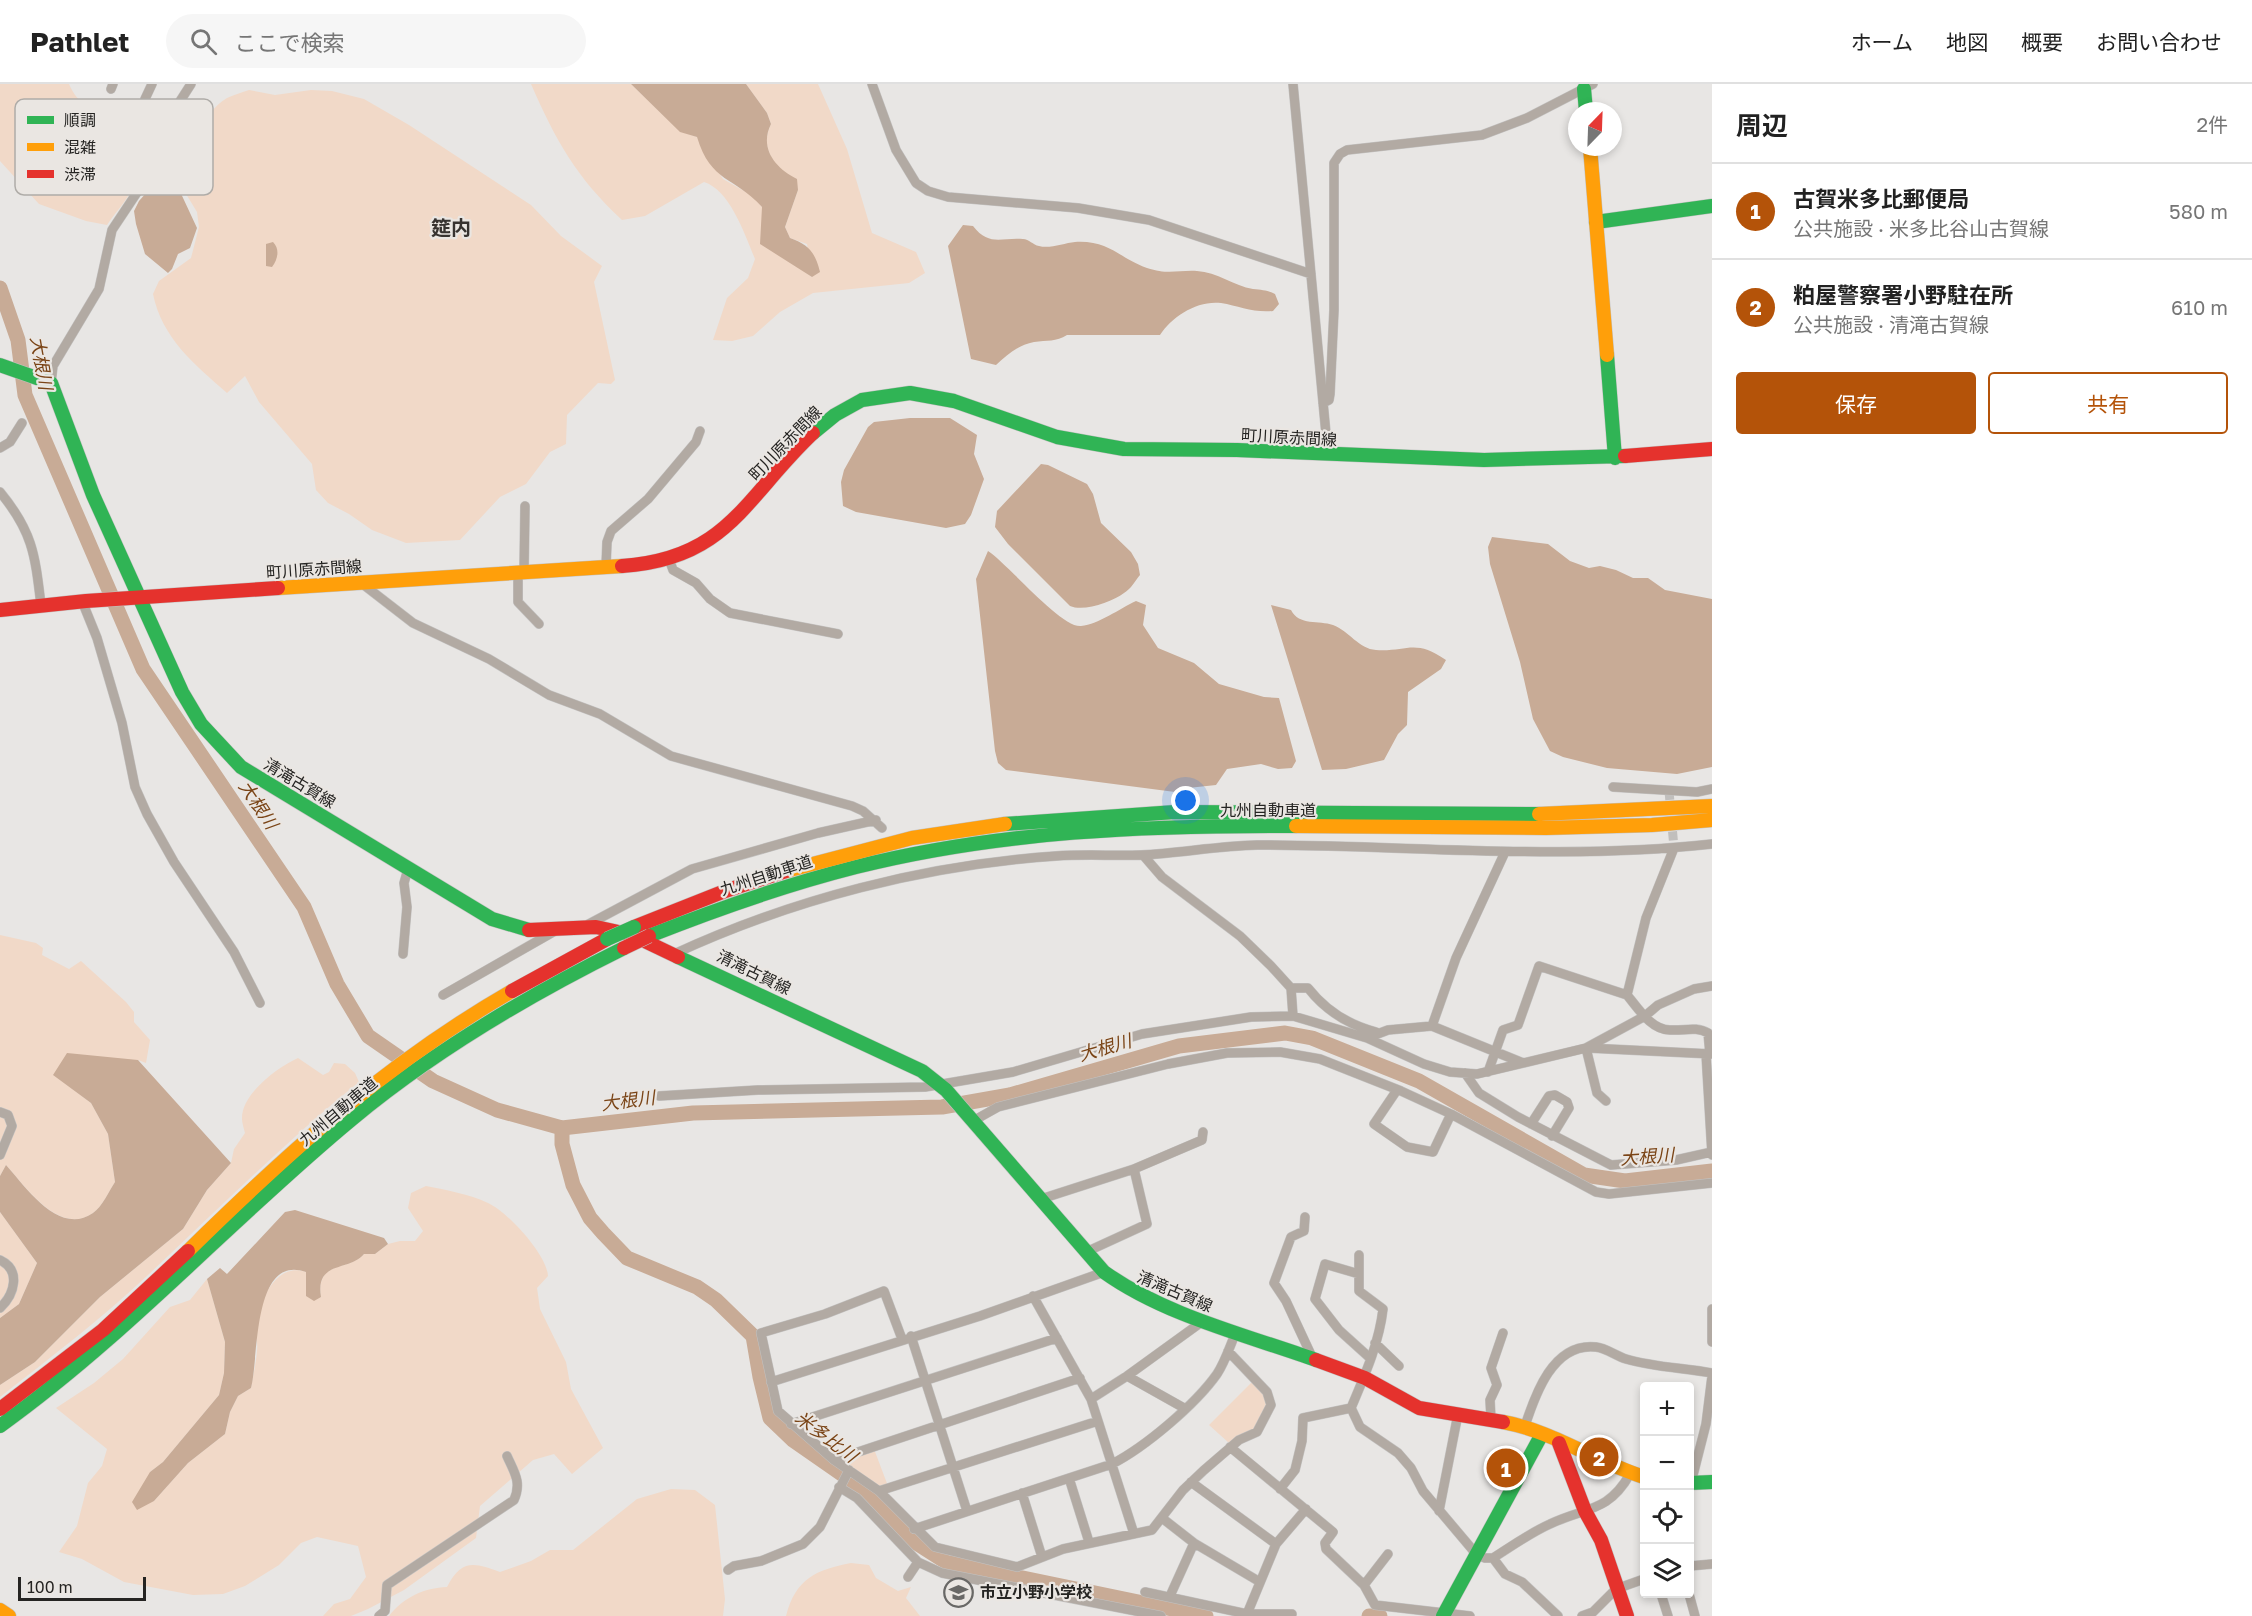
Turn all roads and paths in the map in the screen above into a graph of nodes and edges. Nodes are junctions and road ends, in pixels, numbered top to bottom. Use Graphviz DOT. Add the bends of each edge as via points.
graph roads {
  1 [pos="152,84"];
  2 [pos="191,84"];
  3 [pos="872,84"];
  4 [pos="1293,84"];
  5 [pos="1587,86"];
  6 [pos="146,99"];
  7 [pos="181,99"];
  8 [pos="1586,102"];
  9 [pos="1591,156"];
  10 [pos="135,195"];
  11 [pos="1712,206"];
  12 [pos="1596,222"];
  13 [pos="1311,274"];
  14 [pos="4,366"];
  15 [pos="49,382"];
  16 [pos="1323,403"];
  17 [pos="22,423"];
  18 [pos="700,431"];
  19 [pos="0,448"];
  20 [pos="1712,449"];
  21 [pos="1328,455"];
  22 [pos="1615,458"];
  23 [pos="0,492"];
  24 [pos="525,506"];
  25 [pos="669,559"];
  26 [pos="606,566"];
  27 [pos="521,572"];
  28 [pos="360,582"];
  29 [pos="135,597"];
  30 [pos="84,601"];
  31 [pos="41,604"];
  32 [pos="0,610"];
  33 [pos="539,624"];
  34 [pos="838,634"];
  35 [pos="1613,787"];
  36 [pos="1712,789"];
  37 [pos="1712,799"];
  38 [pos="1712,806"];
  39 [pos="1644,811"];
  40 [pos="1712,820"];
  41 [pos="1712,844"];
  42 [pos="1674,848"];
  43 [pos="1505,852"];
  44 [pos="1143,855"];
  45 [pos="893,867"];
  46 [pos="408,869"];
  47 [pos="897,880"];
  48 [pos="583,928"];
  49 [pos="555,931"];
  50 [pos="403,954"];
  51 [pos="674,954"];
  52 [pos="1712,986"];
  53 [pos="1291,988"];
  54 [pos="443,994"];
  55 [pos="1627,995"];
  56 [pos="260,1003"];
  57 [pos="1293,1016"];
  58 [pos="1645,1016"];
  59 [pos="1432,1026"];
  60 [pos="1376,1032"];
  61 [pos="1367,1038"];
  62 [pos="1586,1048"];
  63 [pos="1496,1052"];
  64 [pos="1709,1054"];
  65 [pos="1524,1063"];
  66 [pos="1488,1071"];
  67 [pos="1465,1073"];
  68 [pos="942,1086"];
  69 [pos="1397,1090"];
  70 [pos="659,1096"];
  71 [pos="1606,1101"];
  72 [pos="0,1112"];
  73 [pos="1450,1114"];
  74 [pos="973,1121"];
  75 [pos="1531,1124"];
  76 [pos="1203,1132"];
  77 [pos="1552,1136"];
  78 [pos="1712,1153"];
  79 [pos="0,1155"];
  80 [pos="1134,1169"];
  81 [pos="1712,1183"];
  82 [pos="1041,1199"];
  83 [pos="1305,1217"];
  84 [pos="1086,1252"];
  85 [pos="1359,1255"];
  86 [pos="0,1260"];
  87 [pos="1104,1272"];
  88 [pos="1359,1274"];
  89 [pos="1033,1296"];
  90 [pos="0,1308"];
  91 [pos="1712,1309"];
  92 [pos="1203,1320"];
  93 [pos="1236,1332"];
  94 [pos="1503,1333"];
  95 [pos="907,1338"];
  96 [pos="1057,1338"];
  97 [pos="1712,1342"];
  98 [pos="1375,1343"];
  99 [pos="1228,1351"];
  100 [pos="1370,1358"];
  101 [pos="1312,1359"];
  102 [pos="1399,1366"];
  103 [pos="1712,1374"];
  104 [pos="1127,1376"];
  105 [pos="1080,1378"];
  106 [pos="1365,1378"];
  107 [pos="925,1380"];
  108 [pos="771,1382"];
  109 [pos="1090,1399"];
  110 [pos="1184,1408"];
  111 [pos="1351,1408"];
  112 [pos="0,1409"];
  113 [pos="1458,1414"];
  114 [pos="1491,1419"];
  115 [pos="1098,1421"];
  116 [pos="791,1424"];
  117 [pos="939,1424"];
  118 [pos="0,1426"];
  119 [pos="1525,1426"];
  120 [pos="1542,1434"];
  121 [pos="1559,1443"];
  122 [pos="1230,1447"];
  123 [pos="507,1456"];
  124 [pos="834,1460"];
  125 [pos="1112,1464"];
  126 [pos="953,1467"];
  127 [pos="1694,1468"];
  128 [pos="849,1470"];
  129 [pos="1637,1476"];
  130 [pos="1069,1478"];
  131 [pos="1191,1482"];
  132 [pos="1712,1482"];
  133 [pos="1694,1483"];
  134 [pos="839,1487"];
  135 [pos="1280,1489"];
  136 [pos="879,1491"];
  137 [pos="1022,1493"];
  138 [pos="1306,1509"];
  139 [pos="967,1511"];
  140 [pos="1439,1511"];
  141 [pos="1585,1511"];
  142 [pos="1162,1518"];
  143 [pos="914,1529"];
  144 [pos="1134,1534"];
  145 [pos="1089,1542"];
  146 [pos="1194,1543"];
  147 [pos="1276,1544"];
  148 [pos="1388,1554"];
  149 [pos="1477,1555"];
  150 [pos="1042,1557"];
  151 [pos="1493,1557"];
  152 [pos="918,1562"];
  153 [pos="1712,1564"];
  154 [pos="1694,1566"];
  155 [pos="728,1570"];
  156 [pos="908,1577"];
  157 [pos="1640,1580"];
  158 [pos="1260,1582"];
  159 [pos="1364,1586"];
  160 [pos="1616,1589"];
  161 [pos="1145,1592"];
  162 [pos="1170,1596"];
  163 [pos="1663,1598"];
  164 [pos="1690,1598"];
  165 [pos="0,1610"];
  166 [pos="1247,1614"];
  167 [pos="1292,1614"];
  168 [pos="1444,1614"];
  169 [pos="9,1616"];
  170 [pos="379,1616"];
  171 [pos="1161,1616"];
  172 [pos="1470,1616"];
  173 [pos="1558,1616"];
  174 [pos="1582,1616"];
  175 [pos="1627,1616"];
  176 [pos="1668,1616"];
  177 [pos="1695,1616"];
  1 -- 6 [label="street"];
  2 -- 7 [label="street"];
  3 -- 13 [label="street" via="896,150 916,183 928,191 948,197 1078,208 1149,220"];
  4 -- 13 [label="street"];
  5 -- 8 [label="main road"];
  5 -- 16 [label="street" via="1527,118 1482,135 1347,150 1340,154 1334,163 1330,394"];
  9 -- 12 [label="main road"];
  10 -- 15 [label="street" via="112,230 99,289 53,366"];
  11 -- 12 [label="main road"];
  12 -- 22 [label="main road"];
  13 -- 16 [label="street"];
  14 -- 15 [label="main road"];
  15 -- 29 [label="main road, 清滝古賀線"];
  16 -- 21 [label="street"];
  17 -- 19 [label="street" via="10,442"];
  18 -- 26 [label="street" via="696,442 648,499 611,531"];
  20 -- 22 [label="main road, 町川原赤間線"];
  21 -- 22 [label="main road, 町川原赤間線" via="1462,461"];
  21 -- 25 [label="main road, 町川原赤間線" via="1105,447 1038,432 937,396 887,394 864,399 837,414 813,433 726,528 701,546"];
  23 -- 31 [label="street" via="26,527 34,552"];
  24 -- 27 [label="street"];
  25 -- 26 [label="main road, 町川原赤間線"];
  25 -- 34 [label="street" via="674,570 696,583 730,613"];
  26 -- 27 [label="main road, 町川原赤間線"];
  27 -- 28 [label="main road, 町川原赤間線"];
  27 -- 33 [label="street" via="518,602"];
  28 -- 29 [label="main road, 町川原赤間線"];
  28 -- 48 [label="street" via="413,623 489,659 549,695 600,714 671,756 834,800 863,811 879,824 764,847 692,869"];
  29 -- 30 [label="main road, 町川原赤間線"];
  29 -- 46 [label="main road, 清滝古賀線" via="186,700 229,755"];
  30 -- 31 [label="main road, 町川原赤間線"];
  30 -- 56 [label="street" via="122,723 135,787 174,862 234,952"];
  31 -- 32 [label="main road, 町川原赤間線"];
  35 -- 36 [label="street" via="1697,792"];
  37 -- 39 [label="main road"];
  38 -- 39 [label="main road, 九州自動車道"];
  39 -- 112 [label="main road, 九州自動車道, bridge" via="1156,812 1010,823 934,834 812,862 735,886 607,939 537,975 423,1047 374,1082 260,1180 126,1309"];
  40 -- 118 [label="main road, 九州自動車道, bridge" via="1513,829 1198,826 1017,836 828,873 736,901 649,936 544,988 436,1055 307,1159 107,1345"];
  41 -- 42 [label="street"];
  42 -- 43 [label="street"];
  42 -- 55 [label="street" via="1646,918"];
  43 -- 44 [label="street" via="1256,845"];
  43 -- 59 [label="street" via="1456,958"];
  44 -- 47 [label="street" via="1058,856"];
  44 -- 53 [label="street" via="1162,877 1240,936"];
  45 -- 47 [label="street"];
  46 -- 49 [label="main road, 清滝古賀線" via="492,920 526,930"];
  46 -- 50 [label="street" via="404,883 407,907"];
  47 -- 51 [label="street" via="732,927"];
  48 -- 49 [label="main road, 清滝古賀線"];
  48 -- 51 [label="main road, 清滝古賀線" via="608,928 632,934"];
  49 -- 54 [label="street"];
  51 -- 68 [label="main road, 清滝古賀線" via="922,1071"];
  52 -- 58 [label="street" via="1694,988 1658,1005"];
  53 -- 57 [label="street"];
  53 -- 60 [label="street" via="1308,988 1340,1017"];
  55 -- 58 [label="street"];
  55 -- 63 [label="street" via="1539,966 1518,1025 1503,1030"];
  57 -- 61 [label="street"];
  57 -- 68 [label="street" via="1251,1017 1142,1034 1013,1072"];
  58 -- 62 [label="street"];
  58 -- 64 [label="street" via="1659,1028 1700,1029 1708,1033"];
  59 -- 60 [label="street"];
  59 -- 63 [label="street"];
  60 -- 61 [label="street"];
  61 -- 67 [label="street" via="1424,1065"];
  62 -- 64 [label="street"];
  62 -- 65 [label="street"];
  62 -- 71 [label="street" via="1596,1093"];
  63 -- 65 [label="street"];
  63 -- 66 [label="street"];
  64 -- 78 [label="street"];
  65 -- 66 [label="street"];
  66 -- 67 [label="street"];
  67 -- 75 [label="street" via="1479,1092"];
  68 -- 70 [label="street"];
  68 -- 74 [label="main road, 清滝古賀線"];
  69 -- 73 [label="street"];
  69 -- 73 [label="street" via="1374,1124 1407,1147 1433,1152"];
  69 -- 74 [label="street" via="1320,1059 1281,1052 1227,1053 998,1107"];
  72 -- 79 [label="street" via="8,1115 12,1126"];
  73 -- 81 [label="street" via="1596,1192 1610,1194"];
  74 -- 82 [label="main road, 清滝古賀線"];
  75 -- 77 [label="street"];
  75 -- 77 [label="street" via="1549,1096 1555,1095 1567,1102 1569,1108"];
  76 -- 80 [label="street" via="1202,1140"];
  77 -- 78 [label="street" via="1611,1165"];
  80 -- 82 [label="street"];
  80 -- 84 [label="street" via="1147,1224"];
  82 -- 84 [label="main road, 清滝古賀線"];
  83 -- 101 [label="street" via="1304,1231 1291,1238 1274,1282"];
  84 -- 87 [label="main road, 清滝古賀線"];
  85 -- 88 [label="street"];
  86 -- 90 [label="street" via="9,1264 13,1273 13,1288"];
  87 -- 89 [label="street"];
  87 -- 92 [label="main road, 清滝古賀線" via="1126,1288"];
  88 -- 98 [label="street" via="1359,1291 1383,1309"];
  88 -- 100 [label="street" via="1325,1264 1315,1299 1339,1330"];
  89 -- 95 [label="street"];
  89 -- 96 [label="street"];
  91 -- 97 [label="street"];
  92 -- 93 [label="main road, 清滝古賀線"];
  92 -- 104 [label="street"];
  93 -- 99 [label="street"];
  93 -- 101 [label="main road, 清滝古賀線"];
  94 -- 114 [label="street" via="1491,1368 1497,1385 1490,1400"];
  95 -- 107 [label="street"];
  95 -- 108 [label="street"];
  95 -- 108 [label="street" via="884,1291 761,1333"];
  96 -- 105 [label="street"];
  96 -- 107 [label="street"];
  98 -- 100 [label="street"];
  98 -- 102 [label="street"];
  99 -- 110 [label="street" via="1216,1375"];
  99 -- 122 [label="street" via="1267,1392 1271,1405 1257,1432"];
  100 -- 106 [label="street"];
  101 -- 106 [label="main road, 清滝古賀線"];
  103 -- 119 [label="street" via="1626,1359 1596,1347 1581,1349 1563,1356 1548,1372"];
  103 -- 127 [label="street" via="1706,1424"];
  104 -- 109 [label="street"];
  104 -- 110 [label="street"];
  105 -- 109 [label="street"];
  105 -- 117 [label="street"];
  106 -- 111 [label="street"];
  106 -- 113 [label="main road, 清滝古賀線" via="1419,1408"];
  107 -- 116 [label="street"];
  107 -- 117 [label="street"];
  108 -- 116 [label="street" via="778,1411"];
  109 -- 115 [label="street"];
  110 -- 125 [label="street" via="1135,1451"];
  111 -- 135 [label="street" via="1303,1418 1295,1470"];
  111 -- 140 [label="street" via="1360,1427 1398,1453 1412,1468"];
  113 -- 114 [label="main road, 清滝古賀線"];
  113 -- 140 [label="street"];
  114 -- 119 [label="main road, 清滝古賀線"];
  115 -- 125 [label="street"];
  115 -- 126 [label="street"];
  116 -- 124 [label="street"];
  117 -- 124 [label="street"];
  117 -- 126 [label="street"];
  119 -- 120 [label="main road, 清滝古賀線"];
  120 -- 121 [label="main road, 清滝古賀線"];
  120 -- 149 [label="main road"];
  121 -- 129 [label="main road, 清滝古賀線"];
  121 -- 141 [label="main road"];
  122 -- 131 [label="street"];
  122 -- 135 [label="street"];
  123 -- 170 [label="street" via="518,1480 514,1500 387,1586 385,1611"];
  124 -- 128 [label="street"];
  125 -- 130 [label="street"];
  125 -- 144 [label="street"];
  126 -- 136 [label="street"];
  126 -- 139 [label="street"];
  128 -- 134 [label="street"];
  128 -- 136 [label="street"];
  129 -- 141 [label="street" via="1615,1497"];
  130 -- 137 [label="street"];
  130 -- 145 [label="street"];
  131 -- 142 [label="street"];
  131 -- 147 [label="street"];
  132 -- 133 [label="main road"];
  134 -- 152 [label="street" via="857,1498"];
  134 -- 155 [label="street" via="820,1527 803,1544"];
  135 -- 138 [label="street"];
  136 -- 143 [label="street"];
  137 -- 139 [label="street"];
  137 -- 150 [label="street"];
  138 -- 147 [label="street"];
  138 -- 159 [label="street" via="1333,1532 1324,1543 1326,1549"];
  139 -- 143 [label="street"];
  140 -- 149 [label="street"];
  141 -- 151 [label="street" via="1550,1524"];
  141 -- 160 [label="main road" via="1601,1540"];
  142 -- 144 [label="street" via="1152,1530"];
  142 -- 146 [label="street"];
  143 -- 150 [label="street" via="942,1550 1017,1567"];
  144 -- 145 [label="street"];
  145 -- 150 [label="street"];
  146 -- 158 [label="street"];
  146 -- 162 [label="street"];
  147 -- 158 [label="street"];
  148 -- 159 [label="street"];
  149 -- 151 [label="street"];
  149 -- 168 [label="main road"];
  151 -- 173 [label="street" via="1505,1574 1522,1582"];
  152 -- 156 [label="street"];
  152 -- 171 [label="street" via="976,1581"];
  153 -- 154 [label="street"];
  157 -- 160 [label="street"];
  158 -- 166 [label="street"];
  159 -- 168 [label="street" via="1375,1605"];
  160 -- 174 [label="street" via="1593,1612"];
  160 -- 175 [label="main road"];
  161 -- 162 [label="street"];
  162 -- 166 [label="street"];
  163 -- 176 [label="street"];
  164 -- 177 [label="street"];
  165 -- 169 [label="main road"];
  166 -- 167 [label="street"];
  168 -- 172 [label="street"];
}
